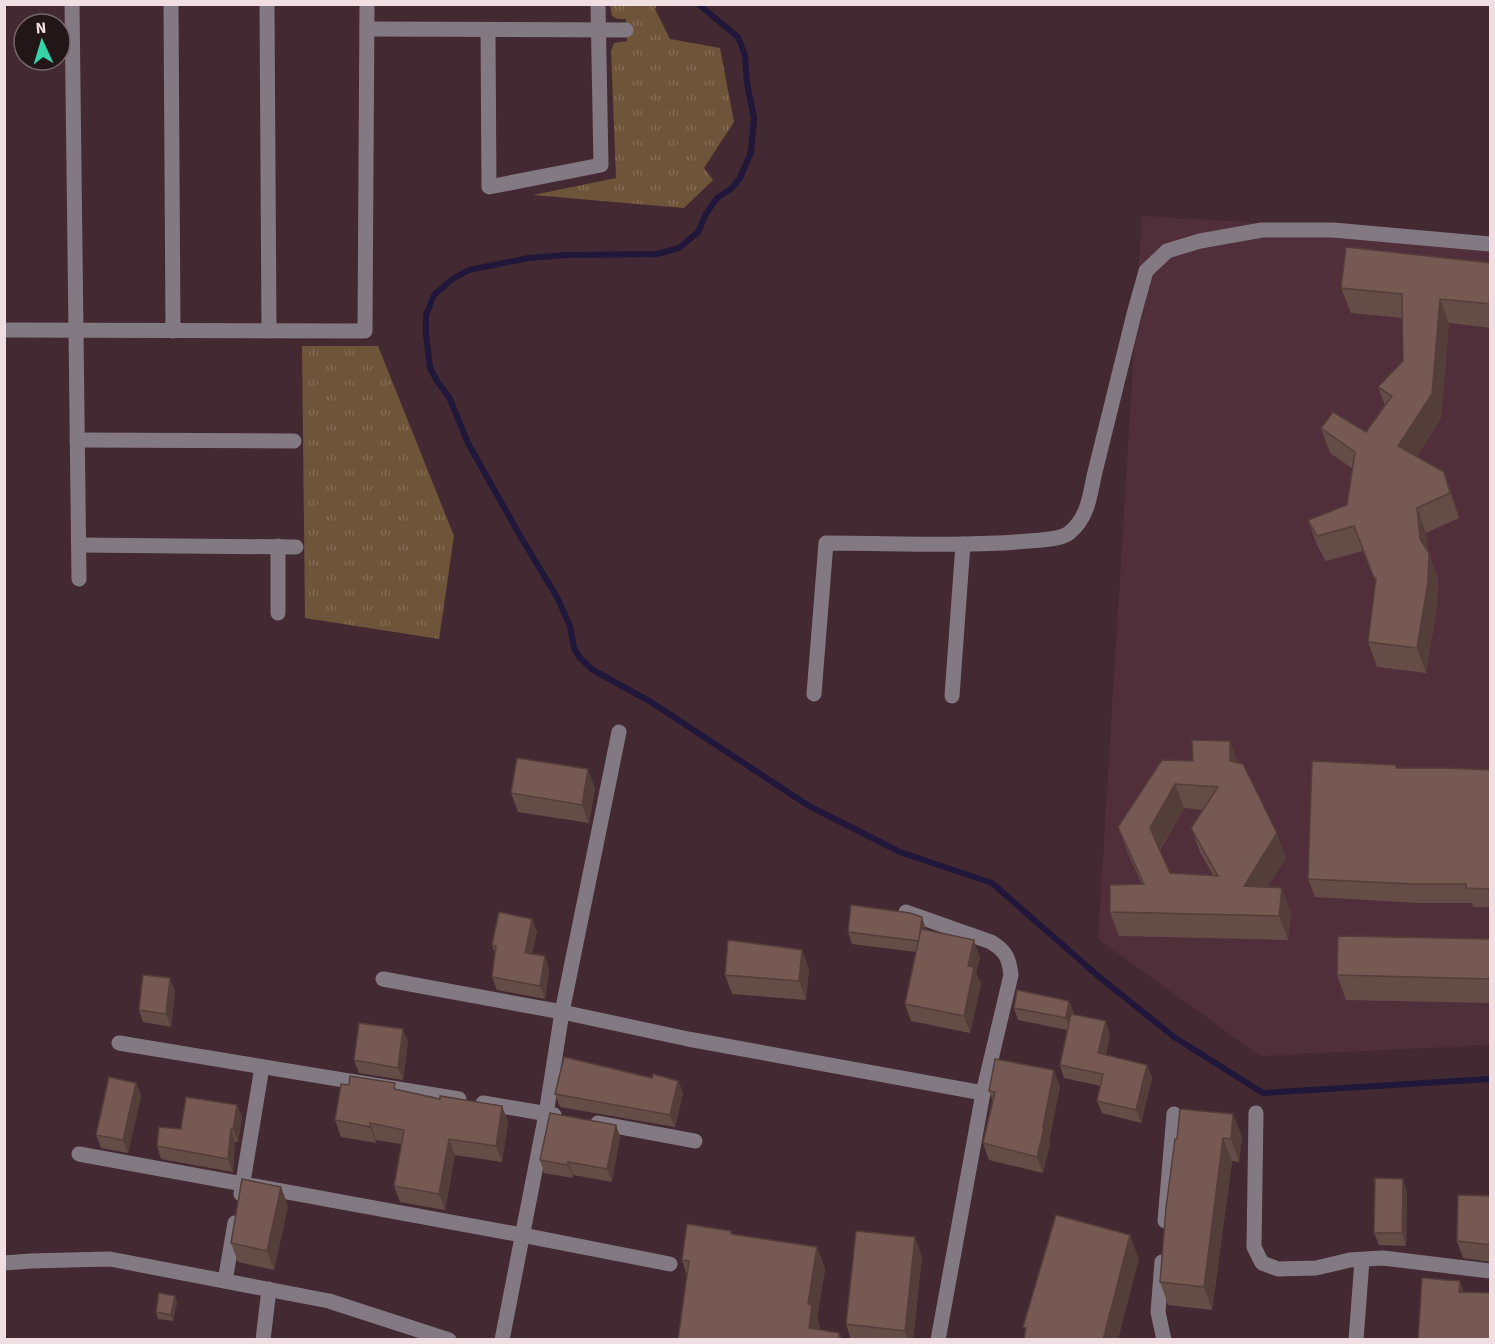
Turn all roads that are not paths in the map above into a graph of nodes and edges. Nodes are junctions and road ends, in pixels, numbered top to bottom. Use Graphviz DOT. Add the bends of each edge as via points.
graph roads {
  1 [pos="72,4"];
  2 [pos="171,4"];
  3 [pos="267,4"];
  4 [pos="367,4"];
  5 [pos="598,4"];
  6 [pos="367,29"];
  7 [pos="488,30"];
  8 [pos="598,30"];
  9 [pos="626,30"];
  10 [pos="1491,244"];
  11 [pos="4,330"];
  12 [pos="76,330"];
  13 [pos="173,331"];
  14 [pos="269,331"];
  15 [pos="78,440"];
  16 [pos="294,441"];
  17 [pos="963,544"];
  18 [pos="79,545"];
  19 [pos="278,546"];
  20 [pos="296,547"];
  21 [pos="80,579"];
  22 [pos="278,612"];
  23 [pos="814,694"];
  24 [pos="952,696"];
  25 [pos="619,732"];
  26 [pos="906,912"];
  27 [pos="383,979"];
  28 [pos="562,1012"];
  29 [pos="119,1043"];
  30 [pos="262,1067"];
  31 [pos="983,1093"];
  32 [pos="1257,1113"];
  33 [pos="546,1114"];
  34 [pos="1174,1114"];
  35 [pos="695,1141"];
  36 [pos="79,1154"];
  37 [pos="242,1184"];
  38 [pos="522,1235"];
  39 [pos="1362,1260"];
  40 [pos="4,1263"];
  41 [pos="670,1264"];
  42 [pos="1491,1271"];
  43 [pos="225,1281"];
  44 [pos="269,1289"];
  45 [pos="263,1340"];
  46 [pos="449,1340"];
  47 [pos="502,1340"];
  48 [pos="938,1340"];
  49 [pos="1164,1340"];
  50 [pos="1356,1340"];
  1 -- 12 [label="street"];
  2 -- 13 [label="street"];
  3 -- 14 [label="street"];
  4 -- 6 [label="street"];
  5 -- 8 [label="street"];
  6 -- 7 [label="street"];
  6 -- 14 [label="street" via="365,331"];
  7 -- 8 [label="street"];
  7 -- 8 [label="street" via="489,187 601,165"];
  8 -- 9 [label="street"];
  10 -- 17 [label="street" via="1333,230 1263,230 1167,250 1146,271 1082,519 1067,535 1047,540"];
  11 -- 12 [label="street"];
  12 -- 13 [label="street"];
  12 -- 15 [label="street"];
  13 -- 14 [label="street"];
  15 -- 16 [label="street"];
  15 -- 18 [label="street"];
  17 -- 23 [label="street" via="826,543"];
  17 -- 24 [label="street"];
  18 -- 19 [label="street"];
  18 -- 21 [label="street"];
  19 -- 20 [label="street"];
  19 -- 22 [label="street"];
  25 -- 28 [label="street"];
  26 -- 31 [label="street" via="991,942 1010,962 1011,975"];
  27 -- 28 [label="street"];
  28 -- 31 [label="street"];
  28 -- 33 [label="street"];
  29 -- 30 [label="street"];
  30 -- 33 [label="street"];
  30 -- 37 [label="street"];
  31 -- 48 [label="street"];
  32 -- 39 [label="street" via="1254,1247 1262,1263 1278,1269 1316,1268"];
  33 -- 35 [label="street"];
  33 -- 38 [label="street"];
  34 -- 49 [label="street" via="1158,1312"];
  36 -- 37 [label="street"];
  37 -- 38 [label="street"];
  37 -- 43 [label="street"];
  38 -- 41 [label="street"];
  38 -- 47 [label="street"];
  39 -- 42 [label="street" via="1383,1258"];
  39 -- 50 [label="street"];
  40 -- 43 [label="street" via="110,1259"];
  43 -- 44 [label="street"];
  44 -- 45 [label="street"];
  44 -- 46 [label="street" via="329,1301"];
}
